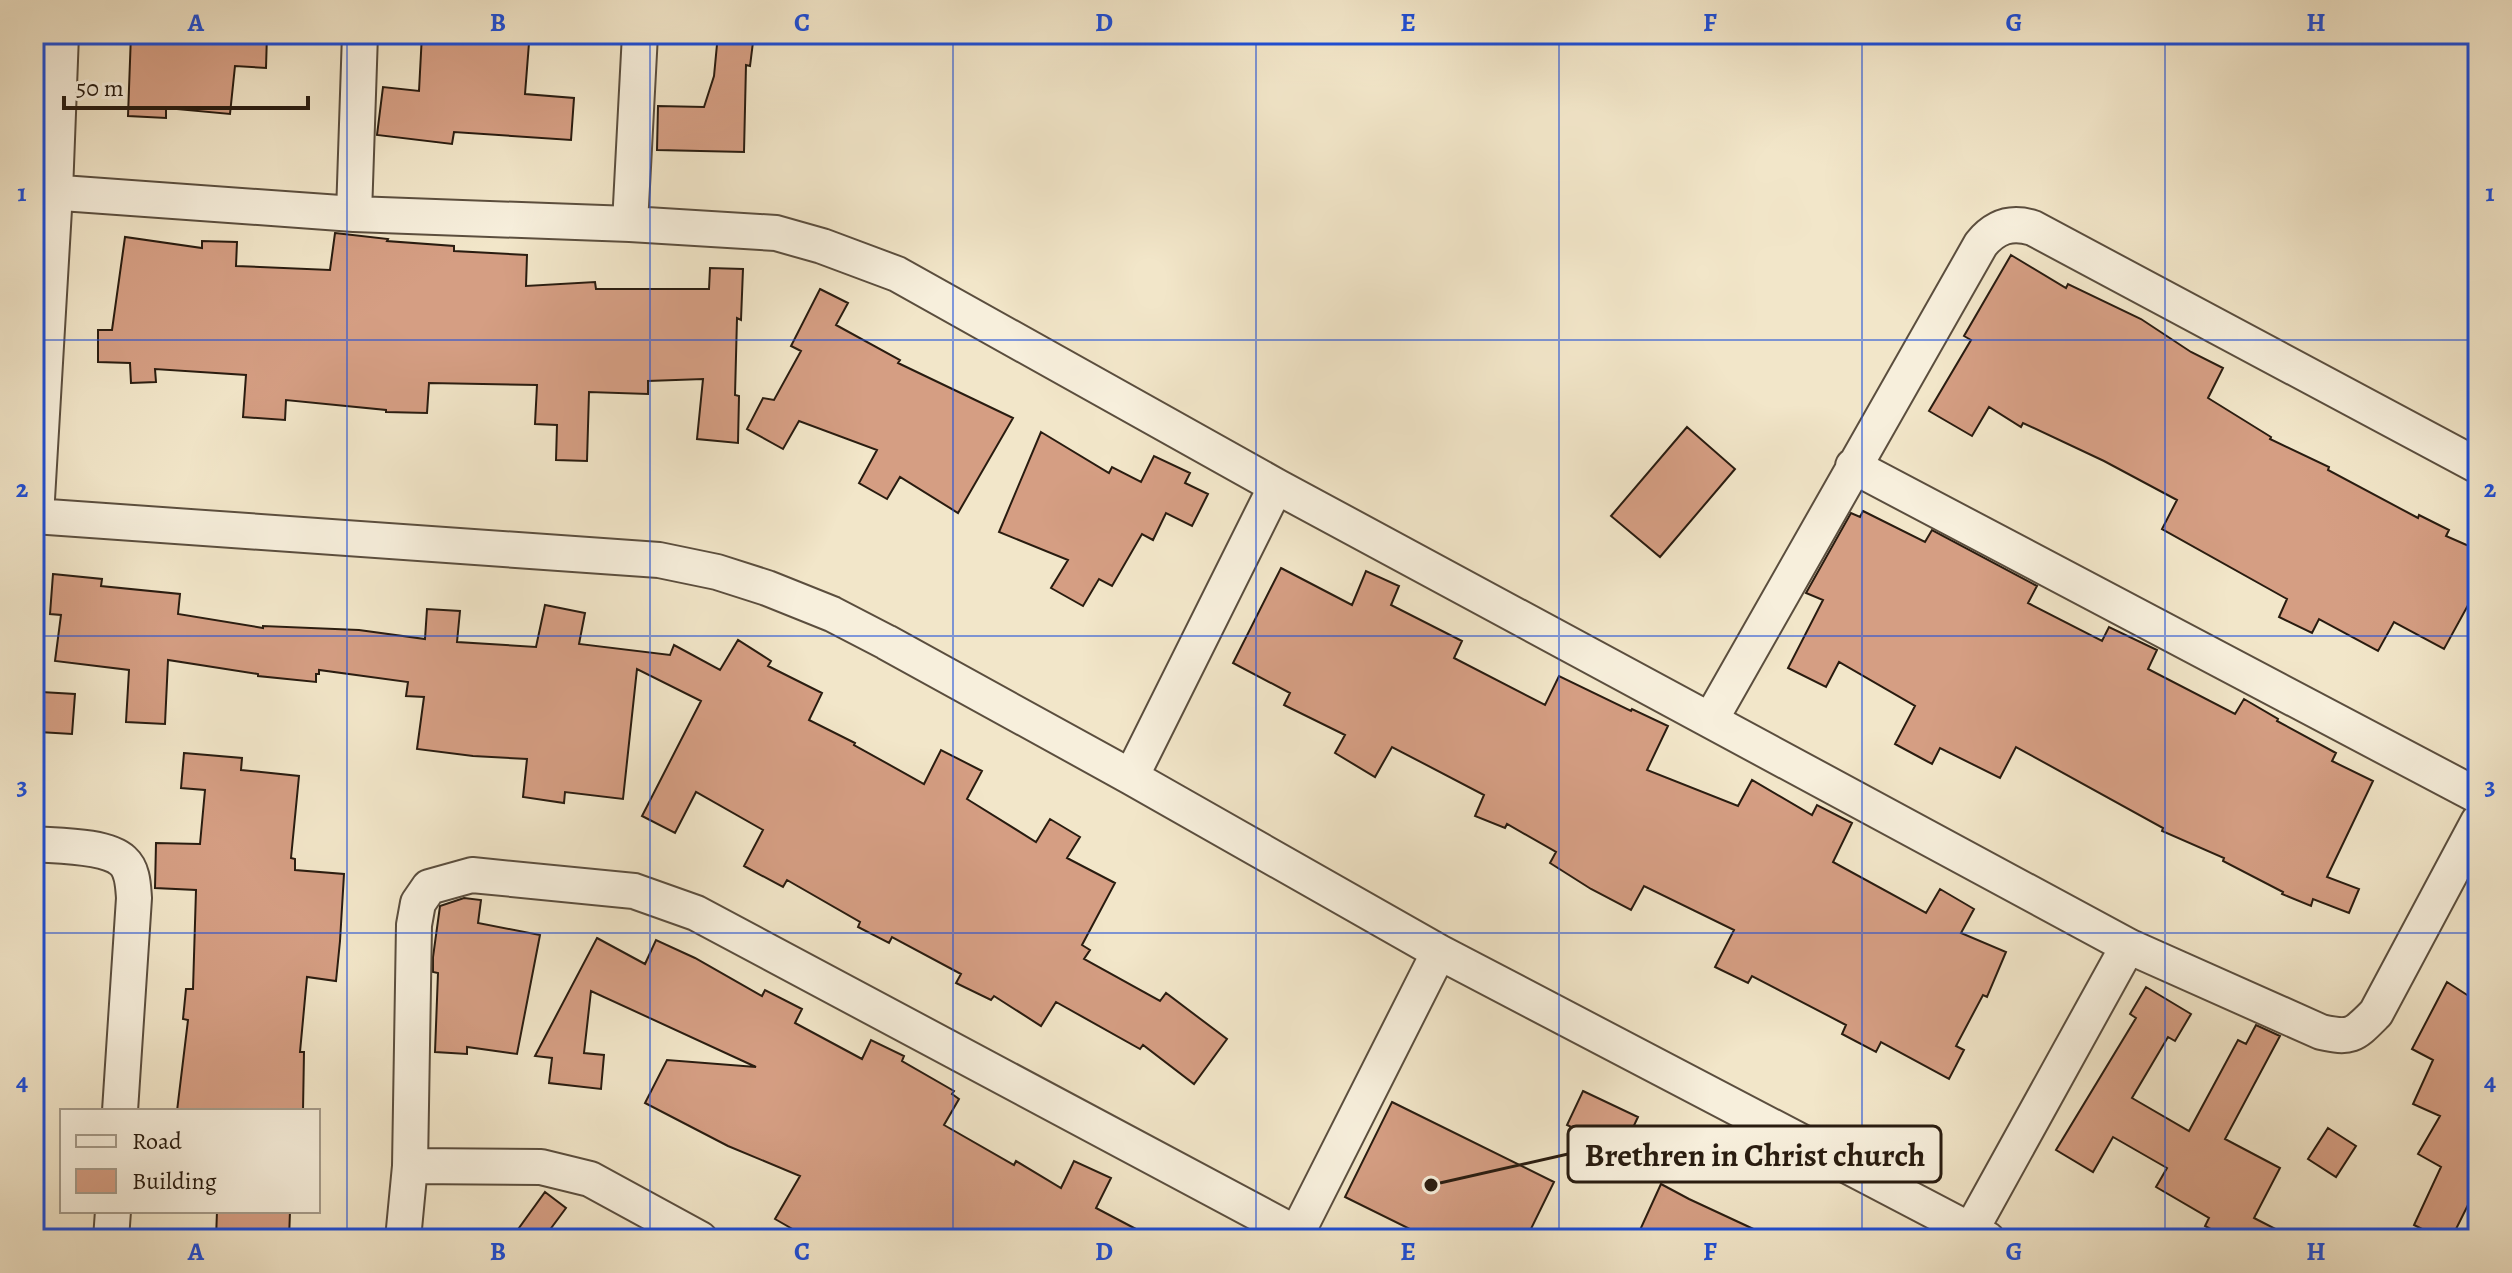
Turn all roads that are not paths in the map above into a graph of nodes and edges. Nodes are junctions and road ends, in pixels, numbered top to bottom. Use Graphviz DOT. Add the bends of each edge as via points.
graph roads {
  1 [pos="61,34"];
  2 [pos="360,34"];
  3 [pos="640,34"];
  4 [pos="44,192"];
  5 [pos="354,214"];
  6 [pos="630,224"];
  7 [pos="1853,466"];
  8 [pos="2478,466"];
  9 [pos="1276,486"];
  10 [pos="35,516"];
  11 [pos="1711,719"];
  12 [pos="1131,777"];
  13 [pos="2478,796"];
  14 [pos="2478,822"];
  15 [pos="34,844"];
  16 [pos="2128,946"];
  17 [pos="1439,952"];
  18 [pos="120,1109"];
  19 [pos="410,1166"];
  20 [pos="113,1213"];
  21 [pos="1979,1235"];
  22 [pos="1295,1237"];
  23 [pos="111,1239"];
  24 [pos="403,1239"];
  25 [pos="700,1239"];
  1 -- 4 [label="street"];
  2 -- 5 [label="street"];
  3 -- 6 [label="street"];
  4 -- 5 [label="street"];
  4 -- 10 [label="street"];
  5 -- 6 [label="street"];
  6 -- 9 [label="street" via="776,233 897,274"];
  7 -- 8 [label="street" via="1981,244 1992,232 2021,224"];
  7 -- 11 [label="street"];
  7 -- 13 [label="street"];
  9 -- 11 [label="street"];
  9 -- 12 [label="street"];
  10 -- 12 [label="street" via="659,560 717,572 832,614"];
  11 -- 16 [label="street"];
  12 -- 17 [label="street"];
  14 -- 16 [label="street" via="2376,1013 2358,1031 2342,1037"];
  15 -- 18 [label="street" via="110,853 124,861 132,878"];
  16 -- 21 [label="street"];
  17 -- 21 [label="street"];
  17 -- 22 [label="street"];
  19 -- 22 [label="street" via="418,903 429,887 472,875 634,891 696,913"];
  19 -- 24 [label="street"];
  19 -- 25 [label="street" via="541,1167 590,1179"];
  20 -- 23 [label="street"];
}
